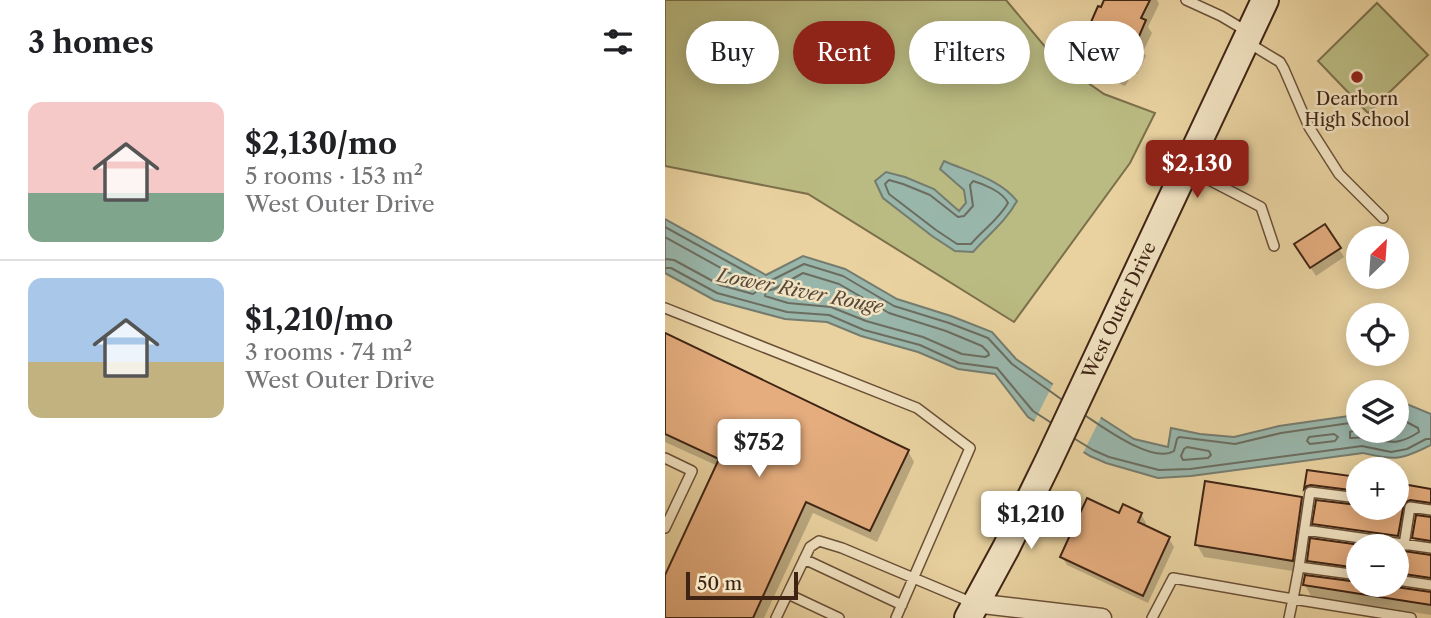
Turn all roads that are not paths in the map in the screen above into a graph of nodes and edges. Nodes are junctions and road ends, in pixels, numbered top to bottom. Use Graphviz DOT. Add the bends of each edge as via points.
graph roads {
  1 [pos="1186,0"];
  2 [pos="1265,0"];
  3 [pos="1248,37"];
  4 [pos="1186,168"];
  5 [pos="1383,218"];
  6 [pos="1274,246"];
  7 [pos="665,308"];
  8 [pos="665,458"];
  9 [pos="1346,496"];
  10 [pos="669,510"];
  11 [pos="1431,510"];
  12 [pos="665,528"];
  13 [pos="1305,530"];
  14 [pos="1406,534"];
  15 [pos="1346,536"];
  16 [pos="804,559"];
  17 [pos="1299,567"];
  18 [pos="1346,573"];
  19 [pos="914,578"];
  20 [pos="1409,582"];
  21 [pos="1431,585"];
  22 [pos="788,594"];
  23 [pos="1293,599"];
  24 [pos="902,605"];
  25 [pos="971,611"];
  26 [pos="776,618"];
  27 [pos="839,618"];
  28 [pos="896,618"];
  29 [pos="1102,618"];
  30 [pos="1152,618"];
  31 [pos="1289,618"];
  32 [pos="1411,618"];
  1 -- 3 [label="lane" via="1221,16"];
  2 -- 3 [label="main road, West Outer Drive"];
  3 -- 4 [label="main road, West Outer Drive"];
  3 -- 5 [label="lane" via="1280,62 1309,127 1339,173"];
  4 -- 6 [label="lane" via="1261,207"];
  4 -- 25 [label="main road, West Outer Drive" via="1048,462"];
  7 -- 19 [label="lane" via="917,408 970,448"];
  8 -- 10 [label="lane" via="692,471"];
  9 -- 13 [label="lane" via="1310,492"];
  10 -- 12 [label="lane"];
  11 -- 14 [label="lane" via="1410,507"];
  13 -- 15 [label="lane"];
  13 -- 17 [label="lane"];
  16 -- 19 [label="lane" via="819,541"];
  16 -- 22 [label="lane"];
  16 -- 24 [label="lane"];
  17 -- 18 [label="lane"];
  17 -- 23 [label="lane"];
  19 -- 24 [label="lane"];
  19 -- 25 [label="lane"];
  20 -- 21 [label="lane"];
  22 -- 26 [label="lane"];
  22 -- 27 [label="lane"];
  23 -- 30 [label="lane" via="1173,578"];
  23 -- 31 [label="lane"];
  23 -- 32 [label="lane"];
  24 -- 28 [label="lane"];
  25 -- 29 [label="street"];
}
